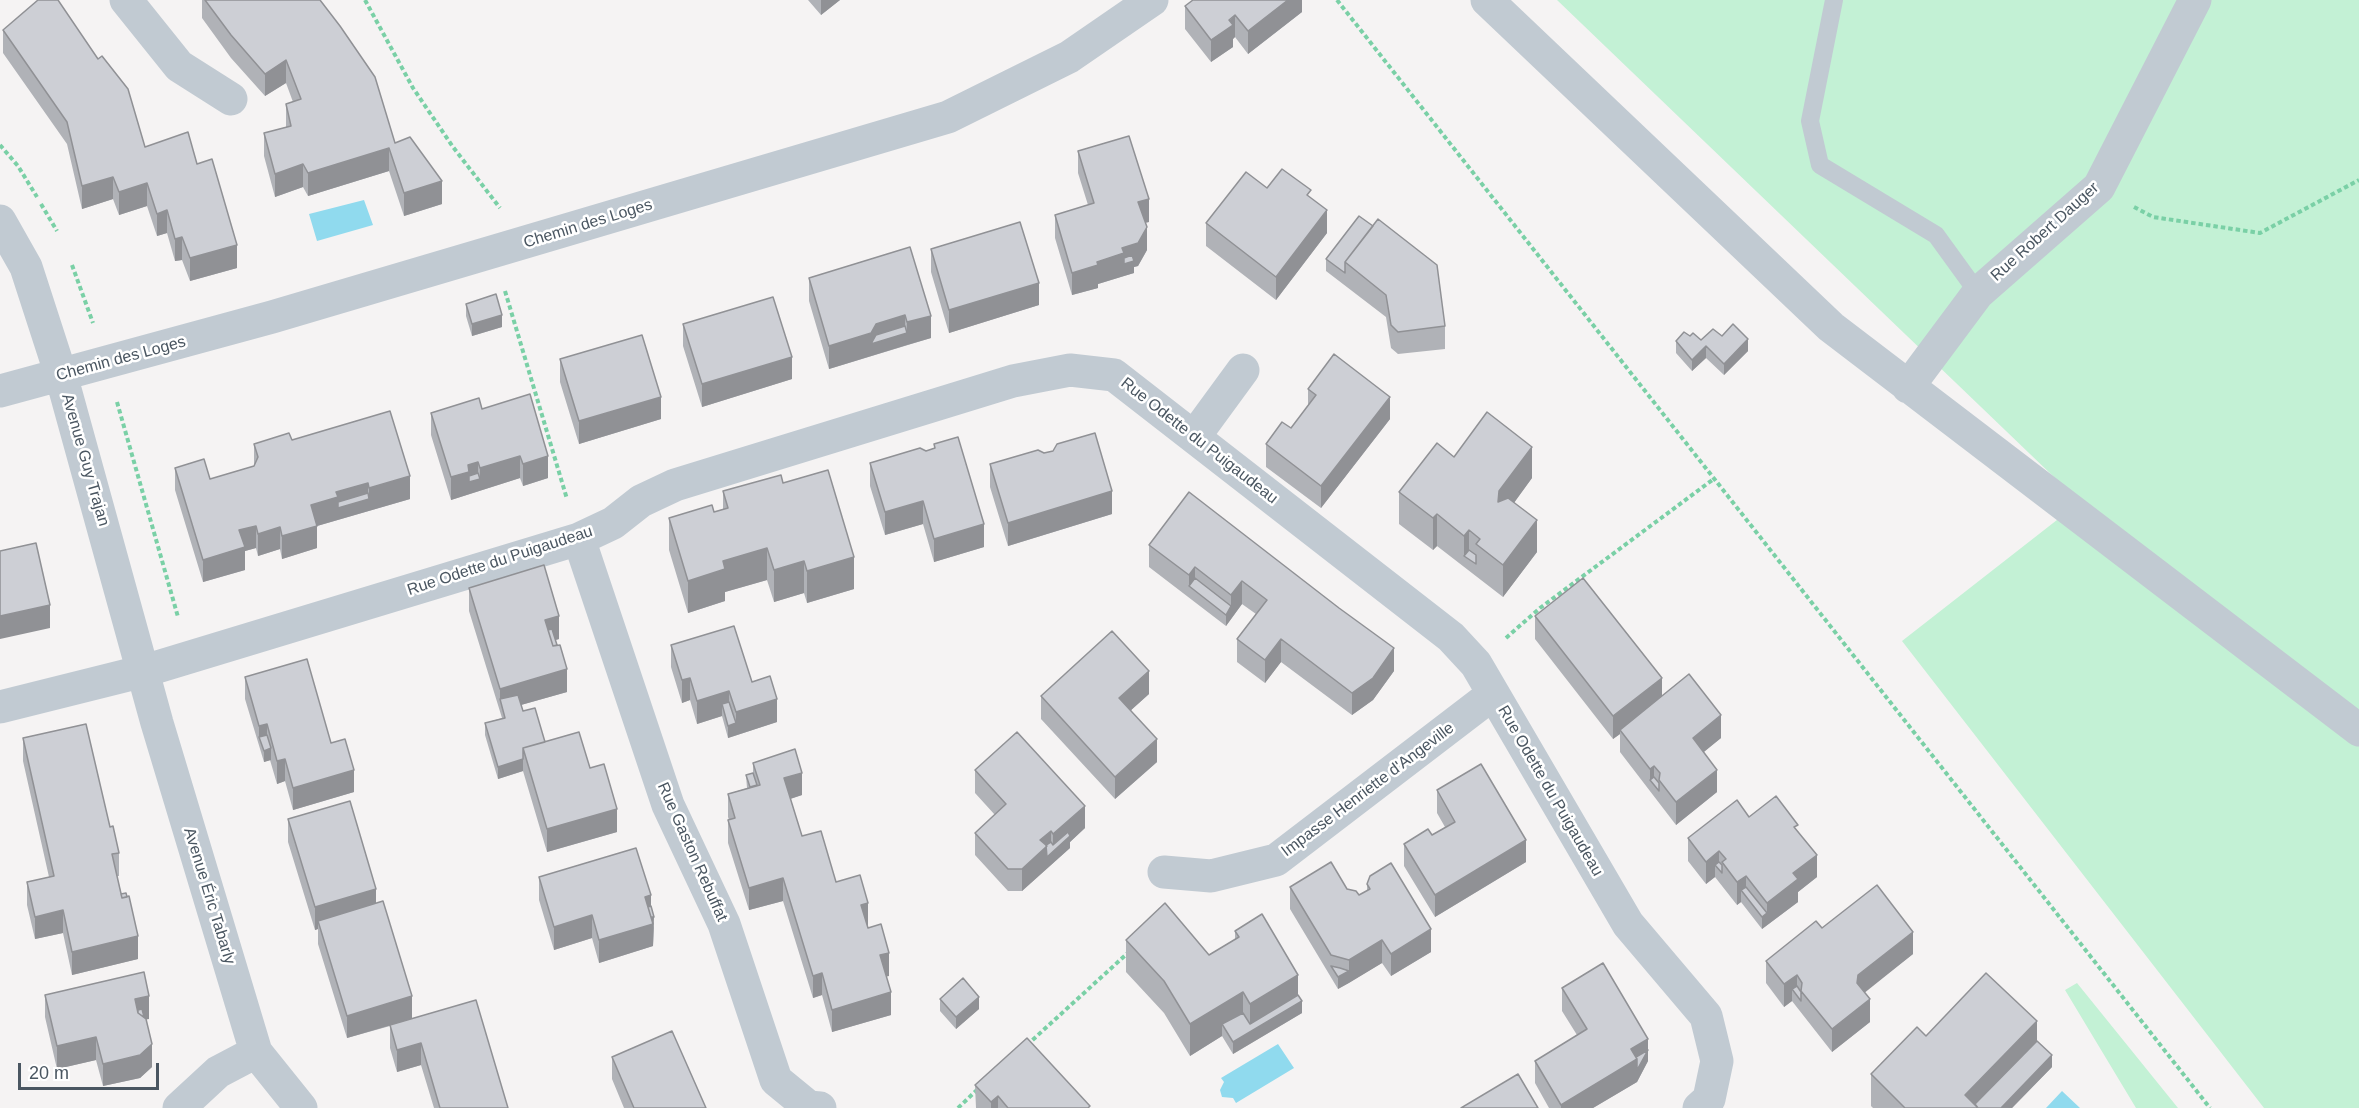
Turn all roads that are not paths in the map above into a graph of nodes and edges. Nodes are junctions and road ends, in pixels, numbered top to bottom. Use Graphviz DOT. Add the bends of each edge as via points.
graph roads {
  1 [pos="126,0"];
  2 [pos="1152,0"];
  3 [pos="1487,0"];
  4 [pos="1834,0"];
  5 [pos="2195,0"];
  6 [pos="231,99"];
  7 [pos="0,221"];
  8 [pos="1978,293"];
  9 [pos="1243,370"];
  10 [pos="61,375"];
  11 [pos="1908,387"];
  12 [pos="0,391"];
  13 [pos="1194,437"];
  14 [pos="579,539"];
  15 [pos="144,671"];
  16 [pos="1493,694"];
  17 [pos="0,707"];
  18 [pos="2359,730"];
  19 [pos="1164,872"];
  20 [pos="256,1052"];
  21 [pos="178,1108"];
  22 [pos="301,1108"];
  23 [pos="820,1108"];
  24 [pos="1699,1108"];
  1 -- 6 [label="street" via="179,66"];
  2 -- 10 [label="street, Chemin des Loges" via="1069,57 948,117 493,253"];
  3 -- 11 [label="street" via="1831,327"];
  4 -- 8 [label="lane" via="1810,121 1820,165 1936,235"];
  5 -- 8 [label="street, Rue Robert Dauger" via="2098,188"];
  7 -- 10 [label="street, Avenue Guy Trajan" via="26,267"];
  8 -- 11 [label="street, Rue Robert Dauger"];
  9 -- 13 [label="street"];
  10 -- 12 [label="street, Chemin des Loges"];
  10 -- 15 [label="street, Avenue Guy Trajan"];
  11 -- 18 [label="street"];
  13 -- 14 [label="street, Rue Odette du Puigaudeau" via="1114,375 1070,370 1013,381 675,485"];
  13 -- 16 [label="street, Rue Odette du Puigaudeau" via="1451,637 1476,664"];
  14 -- 15 [label="street, Rue Odette du Puigaudeau"];
  14 -- 23 [label="street, Rue Gaston Rebuffat" via="668,805 724,924 776,1080 809,1107"];
  15 -- 17 [label="street, Rue Odette du Puigaudeau"];
  15 -- 20 [label="street, Avenue Éric Tabarly"];
  16 -- 19 [label="street, Impasse Henriette d'Angeville" via="1276,860 1211,876"];
  16 -- 24 [label="street, Rue Odette du Puigaudeau" via="1628,924 1706,1016 1717,1061 1709,1099"];
  20 -- 21 [label="street" via="218,1072"];
  20 -- 22 [label="street, Avenue Éric Tabarly"];
}
